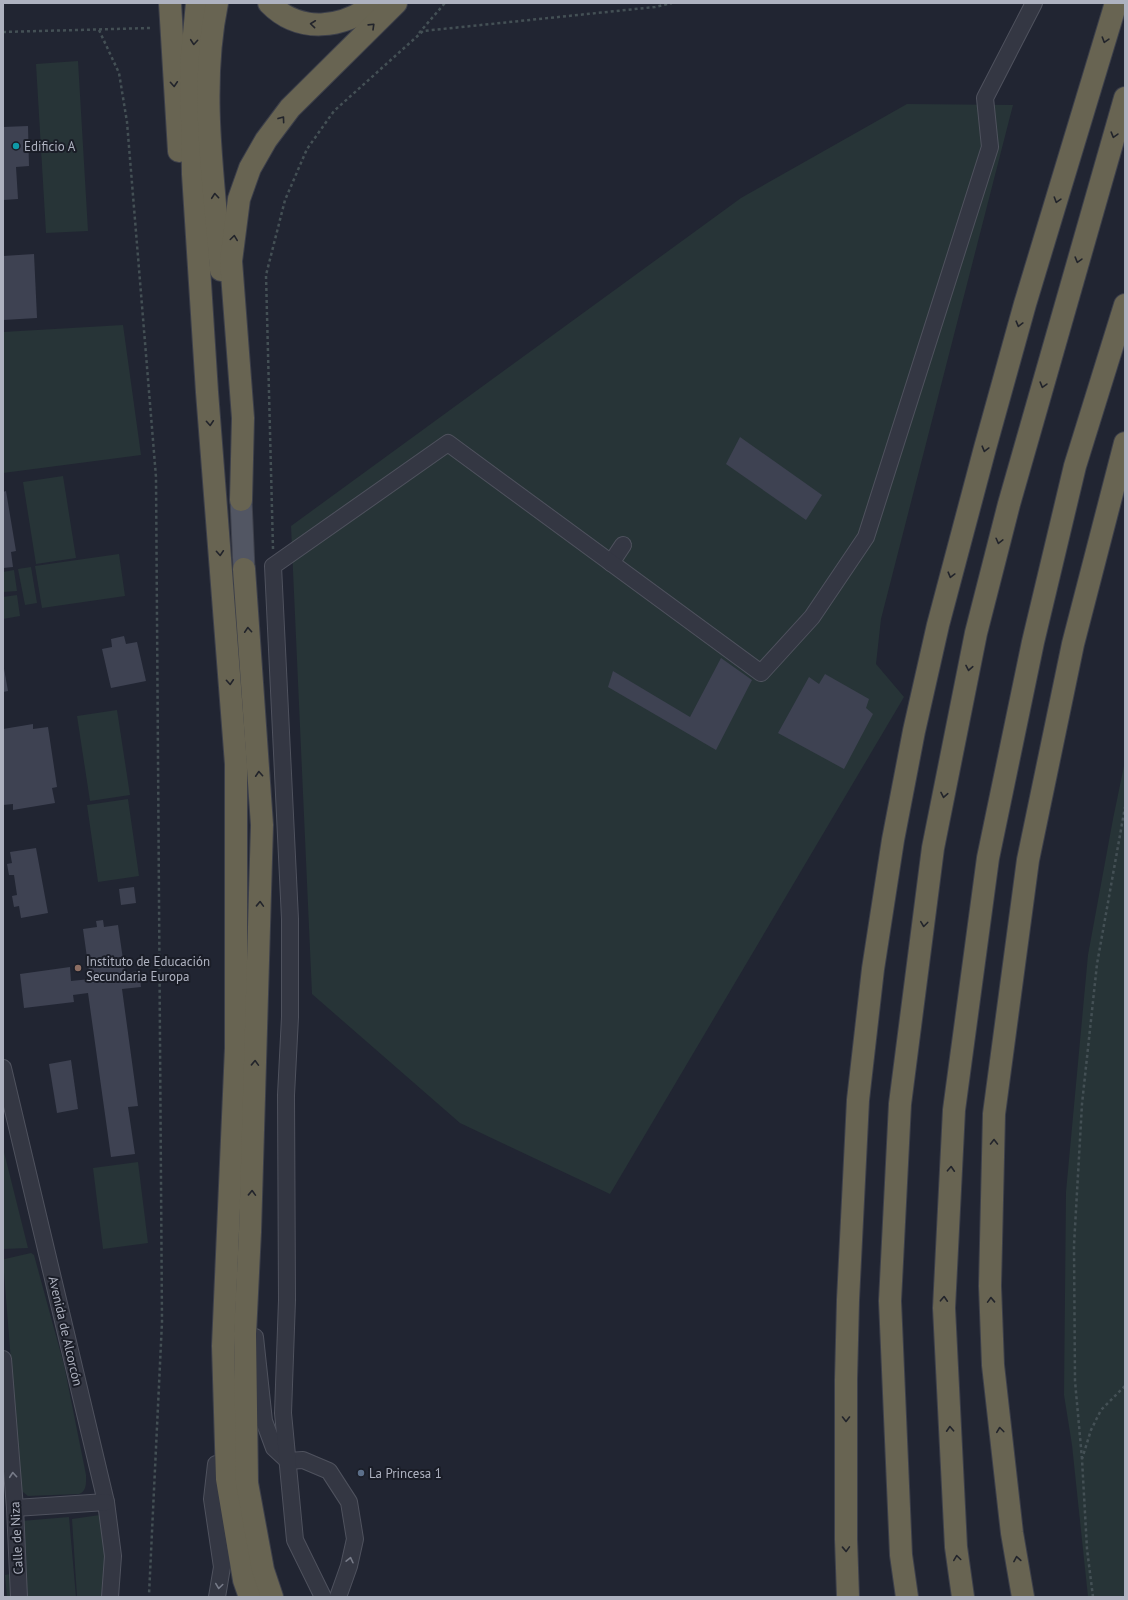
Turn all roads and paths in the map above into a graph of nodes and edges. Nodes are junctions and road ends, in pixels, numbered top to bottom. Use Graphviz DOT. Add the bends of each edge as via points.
graph roads {
  1 [pos="170,3"];
  2 [pos="197,3"];
  3 [pos="218,3"];
  4 [pos="269,3"];
  5 [pos="375,3"];
  6 [pos="396,3"];
  7 [pos="445,3"];
  8 [pos="672,3"];
  9 [pos="1034,3"];
  10 [pos="1116,3"];
  11 [pos="152,28"];
  12 [pos="99,30"];
  13 [pos="3,32"];
  14 [pos="415,38"];
  15 [pos="1125,98"];
  16 [pos="1125,305"];
  17 [pos="207,392"];
  18 [pos="1125,443"];
  19 [pos="241,500"];
  20 [pos="623,545"];
  21 [pos="611,562"];
  22 [pos="273,566"];
  23 [pos="244,569"];
  24 [pos="1125,807"];
  25 [pos="3,1068"];
  26 [pos="250,1232"];
  27 [pos="255,1337"];
  28 [pos="223,1346"];
  29 [pos="3,1359"];
  30 [pos="1125,1386"];
  31 [pos="1082,1459"];
  32 [pos="288,1461"];
  33 [pos="216,1464"];
  34 [pos="106,1502"];
  35 [pos="15,1508"];
  36 [pos="9,1542"];
  37 [pos="149,1595"];
  38 [pos="19,1597"];
  39 [pos="110,1597"];
  40 [pos="217,1597"];
  41 [pos="239,1597"];
  42 [pos="250,1597"];
  43 [pos="272,1597"];
  44 [pos="287,1597"];
  45 [pos="323,1597"];
  46 [pos="338,1597"];
  47 [pos="848,1597"];
  48 [pos="907,1597"];
  49 [pos="963,1597"];
  50 [pos="1023,1597"];
  51 [pos="1092,1597"];
  1 -- 17 [label="highway, one-way" via="181,176"];
  2 -- 17 [label="highway, one-way" via="192,65 193,174"];
  19 -- 3 [label="highway, one-way" via="210,134 210,63"];
  5 -- 4 [label="highway, one-way" via="350,18 319,25 301,23 283,16"];
  19 -- 6 [label="highway, one-way" via="243,418 231,261 240,199 250,168 266,140 290,108"];
  7 -- 14 [label="path"];
  8 -- 14 [label="path" via="656,7 423,31"];
  9 -- 21 [label="street" via="985,98 990,147 866,537 812,617 761,673"];
  10 -- 47 [label="highway, one-way" via="1025,304 983,455 938,625 893,840 858,1100 848,1300"];
  11 -- 12 [label="path"];
  12 -- 13 [label="path"];
  12 -- 37 [label="path" via="119,73 127,122 156,476 162,1322"];
  14 -- 22 [label="path" via="334,111 307,149 285,200 266,276"];
  15 -- 48 [label="highway, one-way" via="1009,504 976,633 933,848 900,1104 890,1301 901,1554"];
  49 -- 16 [label="highway, one-way" via="956,1547 944,1308 954,1110 988,858 1033,642 1076,466"];
  17 -- 28 [label="highway, one-way" via="236,764 236,1048"];
  50 -- 18 [label="highway, one-way" via="1012,1533 993,1365 990,1286 994,1114 1028,860 1073,644"];
  19 -- 23 [label="main road"];
  20 -- 21 [label="street"];
  21 -- 22 [label="street" via="448,443"];
  22 -- 32 [label="street" via="290,919 290,1017 286,1095 287,1300 283,1413"];
  26 -- 23 [label="highway, one-way" via="262,825"];
  24 -- 31 [label="path" via="1097,964 1082,1104 1074,1245 1075,1381"];
  25 -- 34 [label="street, Avenida de Alcorcón"];
  26 -- 27 [label="highway"];
  26 -- 43 [label="highway" via="245,1334 247,1482 263,1570"];
  27 -- 32 [label="street" via="264,1421 274,1448"];
  27 -- 44 [label="highway" via="262,1500 277,1569"];
  28 -- 33 [label="highway" via="215,1402"];
  28 -- 42 [label="highway" via="227,1479 244,1580"];
  35 -- 29 [label="street, Calle de Niza, one-way"];
  30 -- 31 [label="path" via="1101,1410"];
  31 -- 51 [label="path"];
  32 -- 45 [label="street" via="295,1540"];
  46 -- 32 [label="street, one-way" via="355,1539 349,1502 330,1471 303,1460"];
  33 -- 40 [label="street, one-way" via="212,1499 222,1567"];
  33 -- 41 [label="highway" via="233,1581"];
  34 -- 35 [label="street"];
  34 -- 39 [label="street, Avenida de Alcorcón" via="113,1556"];
  35 -- 36 [label="street, Calle de Niza"];
  36 -- 38 [label="street, Calle de Niza"];
}
